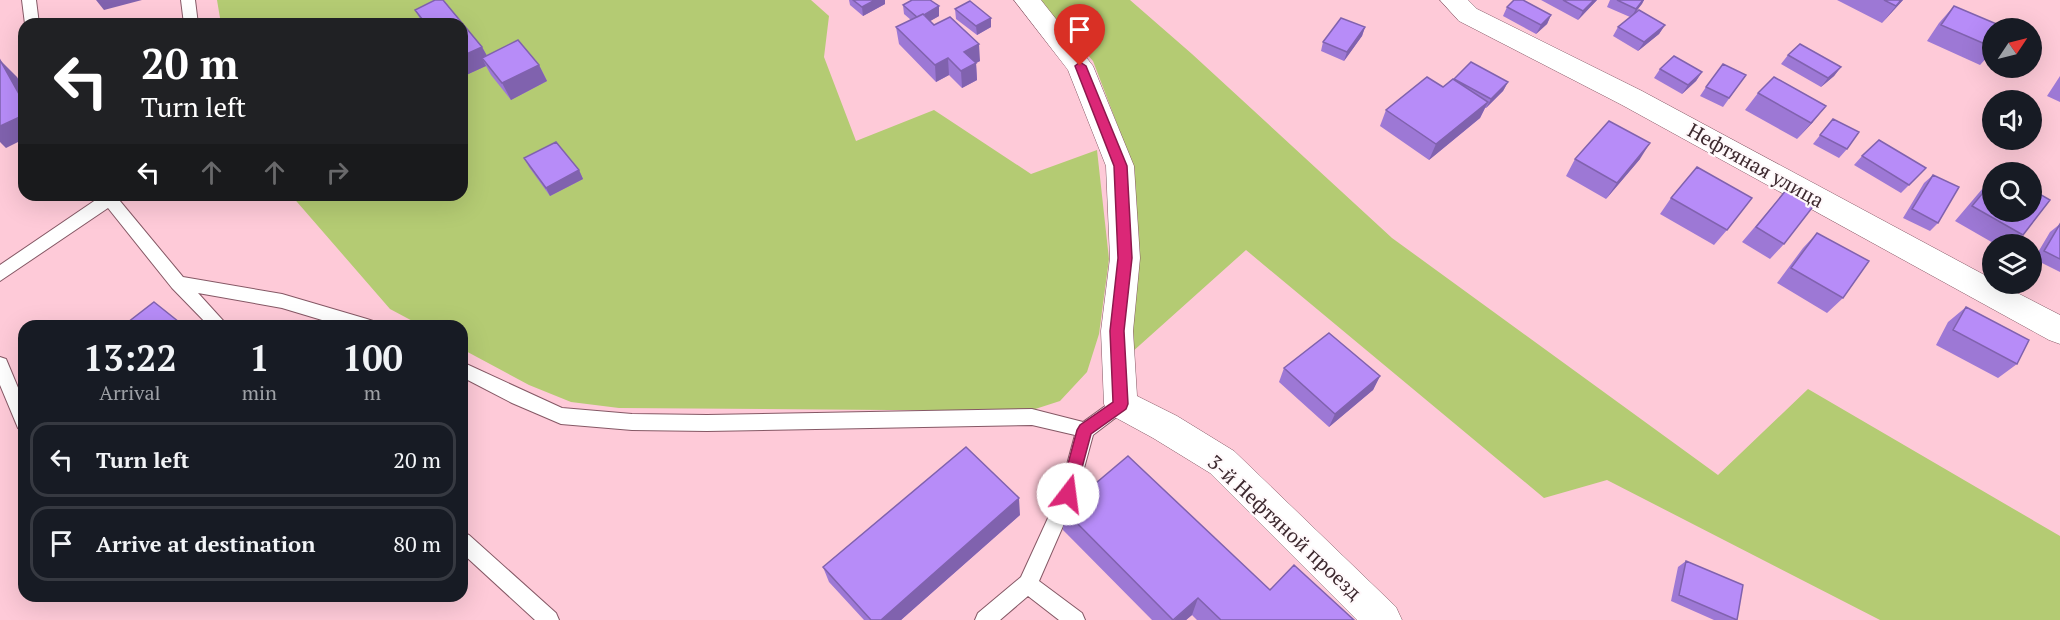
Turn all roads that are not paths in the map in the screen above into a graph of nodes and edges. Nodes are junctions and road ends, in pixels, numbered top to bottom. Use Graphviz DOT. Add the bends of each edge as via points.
graph roads {
  1 [pos="29,0"];
  2 [pos="188,0"];
  3 [pos="1027,0"];
  4 [pos="1453,0"];
  5 [pos="31,18"];
  6 [pos="190,18"];
  7 [pos="101,201"];
  8 [pos="110,201"];
  9 [pos="0,274"];
  10 [pos="178,283"];
  11 [pos="214,320"];
  12 [pos="347,320"];
  13 [pos="2060,331"];
  14 [pos="0,364"];
  15 [pos="468,372"];
  16 [pos="1120,404"];
  17 [pos="18,408"];
  18 [pos="1085,430"];
  19 [pos="468,546"];
  20 [pos="1028,584"];
  21 [pos="549,620"];
  22 [pos="985,620"];
  23 [pos="1075,620"];
  24 [pos="1383,620"];
  1 -- 5 [label="lane"];
  2 -- 6 [label="lane"];
  3 -- 16 [label="street" via="1080,66 1120,166 1125,258 1117,331"];
  4 -- 13 [label="street, Нефтяная улица" via="1468,15 1632,98"];
  7 -- 9 [label="lane"];
  8 -- 10 [label="lane"];
  10 -- 11 [label="lane"];
  10 -- 12 [label="lane" via="282,301"];
  14 -- 17 [label="lane"];
  15 -- 18 [label="lane" via="561,416 707,423 1032,417"];
  16 -- 18 [label="lane"];
  16 -- 24 [label="street, 3-й Нефтяной проезд" via="1222,462"];
  18 -- 20 [label="lane" via="1068,494"];
  19 -- 21 [label="lane"];
  20 -- 22 [label="lane"];
  20 -- 23 [label="lane"];
}
